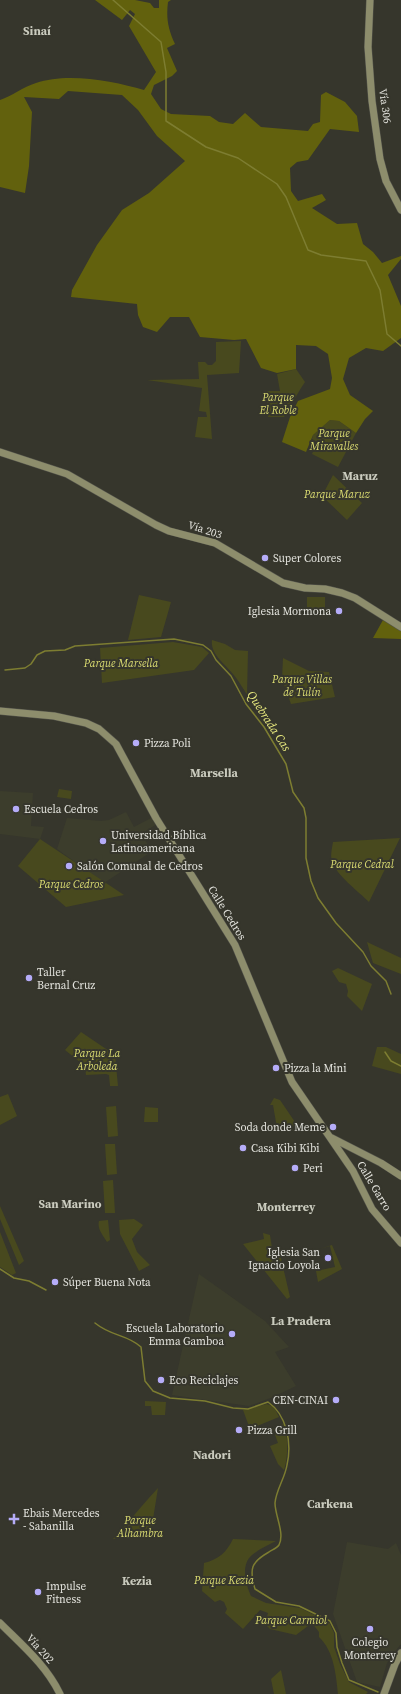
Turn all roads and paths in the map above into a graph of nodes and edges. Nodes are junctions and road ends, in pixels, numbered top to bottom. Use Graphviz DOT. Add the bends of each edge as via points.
graph roads {
  1 [pos="370,0"];
  2 [pos="401,210"];
  3 [pos="0,452"];
  4 [pos="401,627"];
  5 [pos="0,711"];
  6 [pos="332,1138"];
  7 [pos="401,1176"];
  8 [pos="401,1243"];
  9 [pos="0,1623"];
  10 [pos="401,1653"];
  11 [pos="60,1694"];
  12 [pos="384,1694"];
  1 -- 2 [label="street, Vía 306" via="368,46 380,159 386,181"];
  3 -- 4 [label="street, Vía 203" via="67,474 156,525 215,543 290,586 325,589 355,598"];
  5 -- 6 [label="street, Calle Cedros" via="39,714 86,723 99,729 116,744 156,818 235,945 292,1082"];
  6 -- 7 [label="street, Calle Cedros"];
  6 -- 8 [label="street, Calle Garro" via="353,1171 372,1209"];
  9 -- 11 [label="street, Vía 202" via="34,1656"];
  10 -- 12 [label="street"];
}
